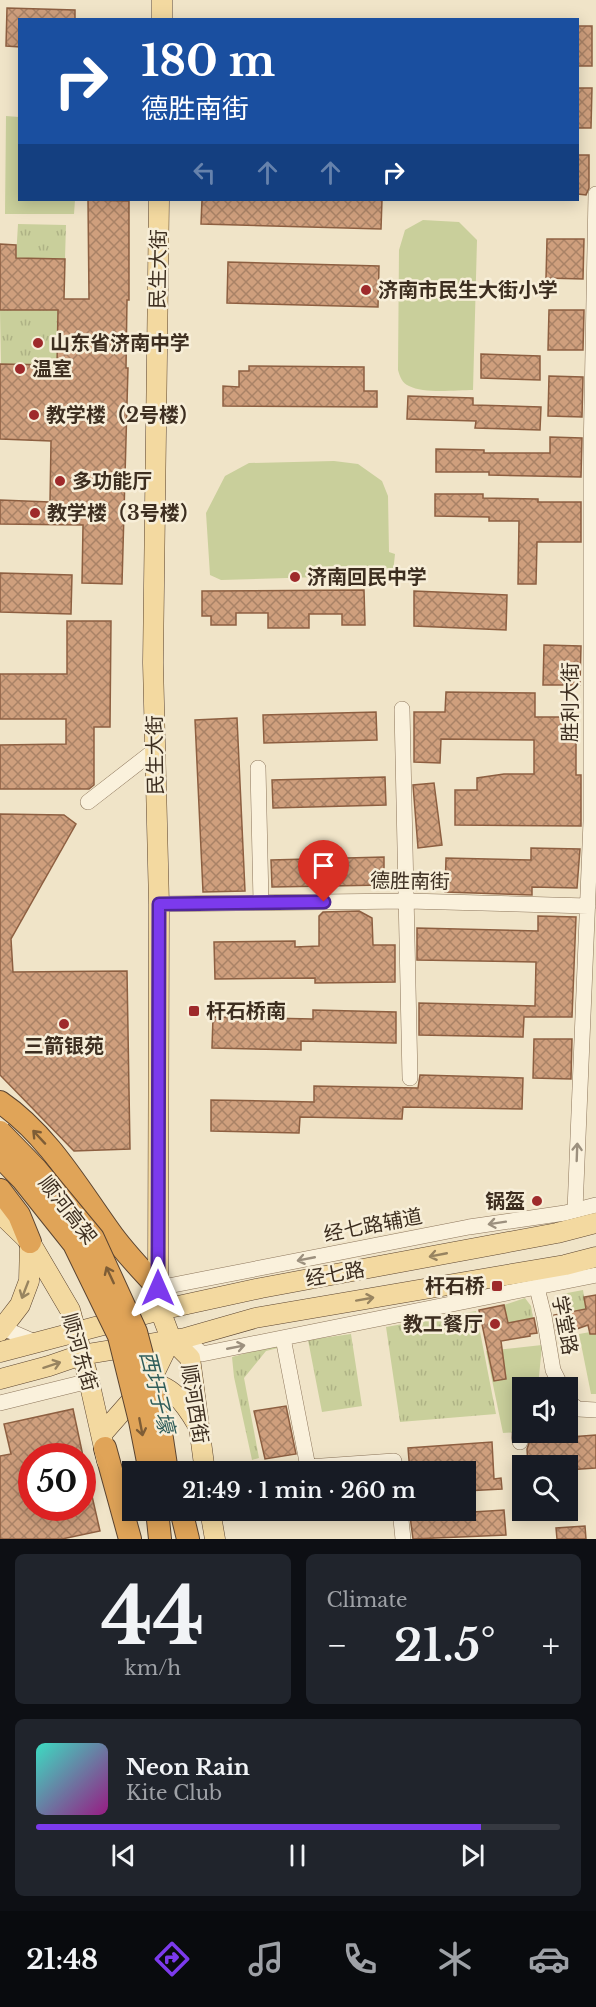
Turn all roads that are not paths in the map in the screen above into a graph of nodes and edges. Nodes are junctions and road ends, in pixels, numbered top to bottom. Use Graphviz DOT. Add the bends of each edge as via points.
graph roads {
  1 [pos="162,0"];
  2 [pos="162,18"];
  3 [pos="596,194"];
  4 [pos="159,201"];
  5 [pos="594,456"];
  6 [pos="402,709"];
  7 [pos="155,750"];
  8 [pos="258,768"];
  9 [pos="88,802"];
  10 [pos="593,821"];
  11 [pos="408,901"];
  12 [pos="261,902"];
  13 [pos="159,904"];
  14 [pos="588,906"];
  15 [pos="410,1078"];
  16 [pos="0,1102"];
  17 [pos="0,1132"];
  18 [pos="0,1156"];
  19 [pos="0,1190"];
  20 [pos="596,1205"];
  21 [pos="575,1210"];
  22 [pos="0,1213"];
  23 [pos="596,1223"];
  24 [pos="30,1242"];
  25 [pos="596,1257"];
  26 [pos="596,1275"];
  27 [pos="537,1288"];
  28 [pos="154,1304"];
  29 [pos="84,1329"];
  30 [pos="1,1330"];
  31 [pos="283,1338"];
  32 [pos="171,1340"];
  33 [pos="35,1342"];
  34 [pos="0,1352"];
  35 [pos="81,1355"];
  36 [pos="553,1370"];
  37 [pos="551,1377"];
  38 [pos="556,1377"];
  39 [pos="0,1379"];
  40 [pos="89,1381"];
  41 [pos="146,1383"];
  42 [pos="0,1403"];
  43 [pos="578,1409"];
  44 [pos="596,1410"];
  45 [pos="159,1419"];
  46 [pos="200,1429"];
  47 [pos="104,1441"];
  48 [pos="148,1461"];
  49 [pos="165,1461"];
  50 [pos="169,1461"];
  51 [pos="204,1461"];
  52 [pos="307,1461"];
  53 [pos="158,1521"];
  54 [pos="175,1521"];
  55 [pos="184,1521"];
  56 [pos="212,1521"];
  57 [pos="401,1521"];
  58 [pos="120,1539"];
  59 [pos="130,1539"];
  60 [pos="160,1539"];
  61 [pos="178,1539"];
  62 [pos="188,1539"];
  63 [pos="215,1539"];
  64 [pos="403,1539"];
  1 -- 2 [label="main road"];
  3 -- 5 [label="street, 胜利大街"];
  4 -- 7 [label="main road, 民生大街"];
  5 -- 10 [label="street, 胜利大街"];
  6 -- 11 [label="street"];
  7 -- 9 [label="street"];
  7 -- 13 [label="main road, 民生大街"];
  8 -- 12 [label="street"];
  10 -- 14 [label="street, 胜利大街"];
  11 -- 12 [label="street, 德胜南街"];
  11 -- 14 [label="street, 德胜南街"];
  11 -- 15 [label="street"];
  12 -- 13 [label="street, 德胜南街"];
  13 -- 28 [label="main road, 民生大街"];
  21 -- 14 [label="street, 胜利大街, one-way"];
  28 -- 16 [label="highway, one-way" via="73,1178 39,1137"];
  45 -- 17 [label="highway, 顺河高架, one-way, bridge" via="136,1332 93,1238"];
  18 -- 48 [label="highway, 顺河高架, one-way, bridge" via="74,1244 119,1336"];
  19 -- 24 [label="highway" via="20,1215"];
  20 -- 21 [label="street, 经七路辅道"];
  21 -- 28 [label="street, 经七路辅道, one-way" via="469,1227"];
  22 -- 24 [label="main road, 顺河东街"];
  23 -- 28 [label="main road, 经七路, one-way" via="261,1288"];
  24 -- 29 [label="main road, 顺河东街"];
  24 -- 30 [label="main road, one-way" via="29,1281 20,1305"];
  32 -- 25 [label="main road, 经七路, one-way" via="255,1318"];
  26 -- 27 [label="street"];
  27 -- 31 [label="street"];
  27 -- 36 [label="street, 学堂路"];
  28 -- 29 [label="main road, 经七路, bridge"];
  28 -- 32 [label="main road, 顺河西街"];
  29 -- 33 [label="main road, 经七路"];
  29 -- 35 [label="main road, 顺河东街"];
  30 -- 33 [label="street"];
  32 -- 31 [label="street, one-way" via="202,1354"];
  31 -- 52 [label="street"];
  32 -- 35 [label="main road, 经七路, bridge"];
  32 -- 41 [label="main road"];
  32 -- 46 [label="main road, 顺河西街" via="190,1358"];
  33 -- 34 [label="main road, 经七路"];
  39 -- 35 [label="main road, 经七路, one-way"];
  35 -- 40 [label="main road, 顺河东街"];
  36 -- 37 [label="street, 学堂路"];
  36 -- 38 [label="street, 学堂路"];
  40 -- 42 [label="street"];
  40 -- 47 [label="main road, 顺河东街"];
  41 -- 46 [label="main road" via="168,1389 185,1404"];
  41 -- 47 [label="main road"];
  43 -- 44 [label="street"];
  45 -- 49 [label="highway, 顺河高架, bridge"];
  45 -- 50 [label="highway, bridge"];
  46 -- 51 [label="main road, 顺河西街"];
  47 -- 58 [label="main road, 顺河东街"];
  47 -- 59 [label="highway"];
  53 -- 60 [label="highway"];
  54 -- 61 [label="highway"];
  55 -- 62 [label="highway"];
  56 -- 63 [label="main road"];
  57 -- 64 [label="street"];
}
